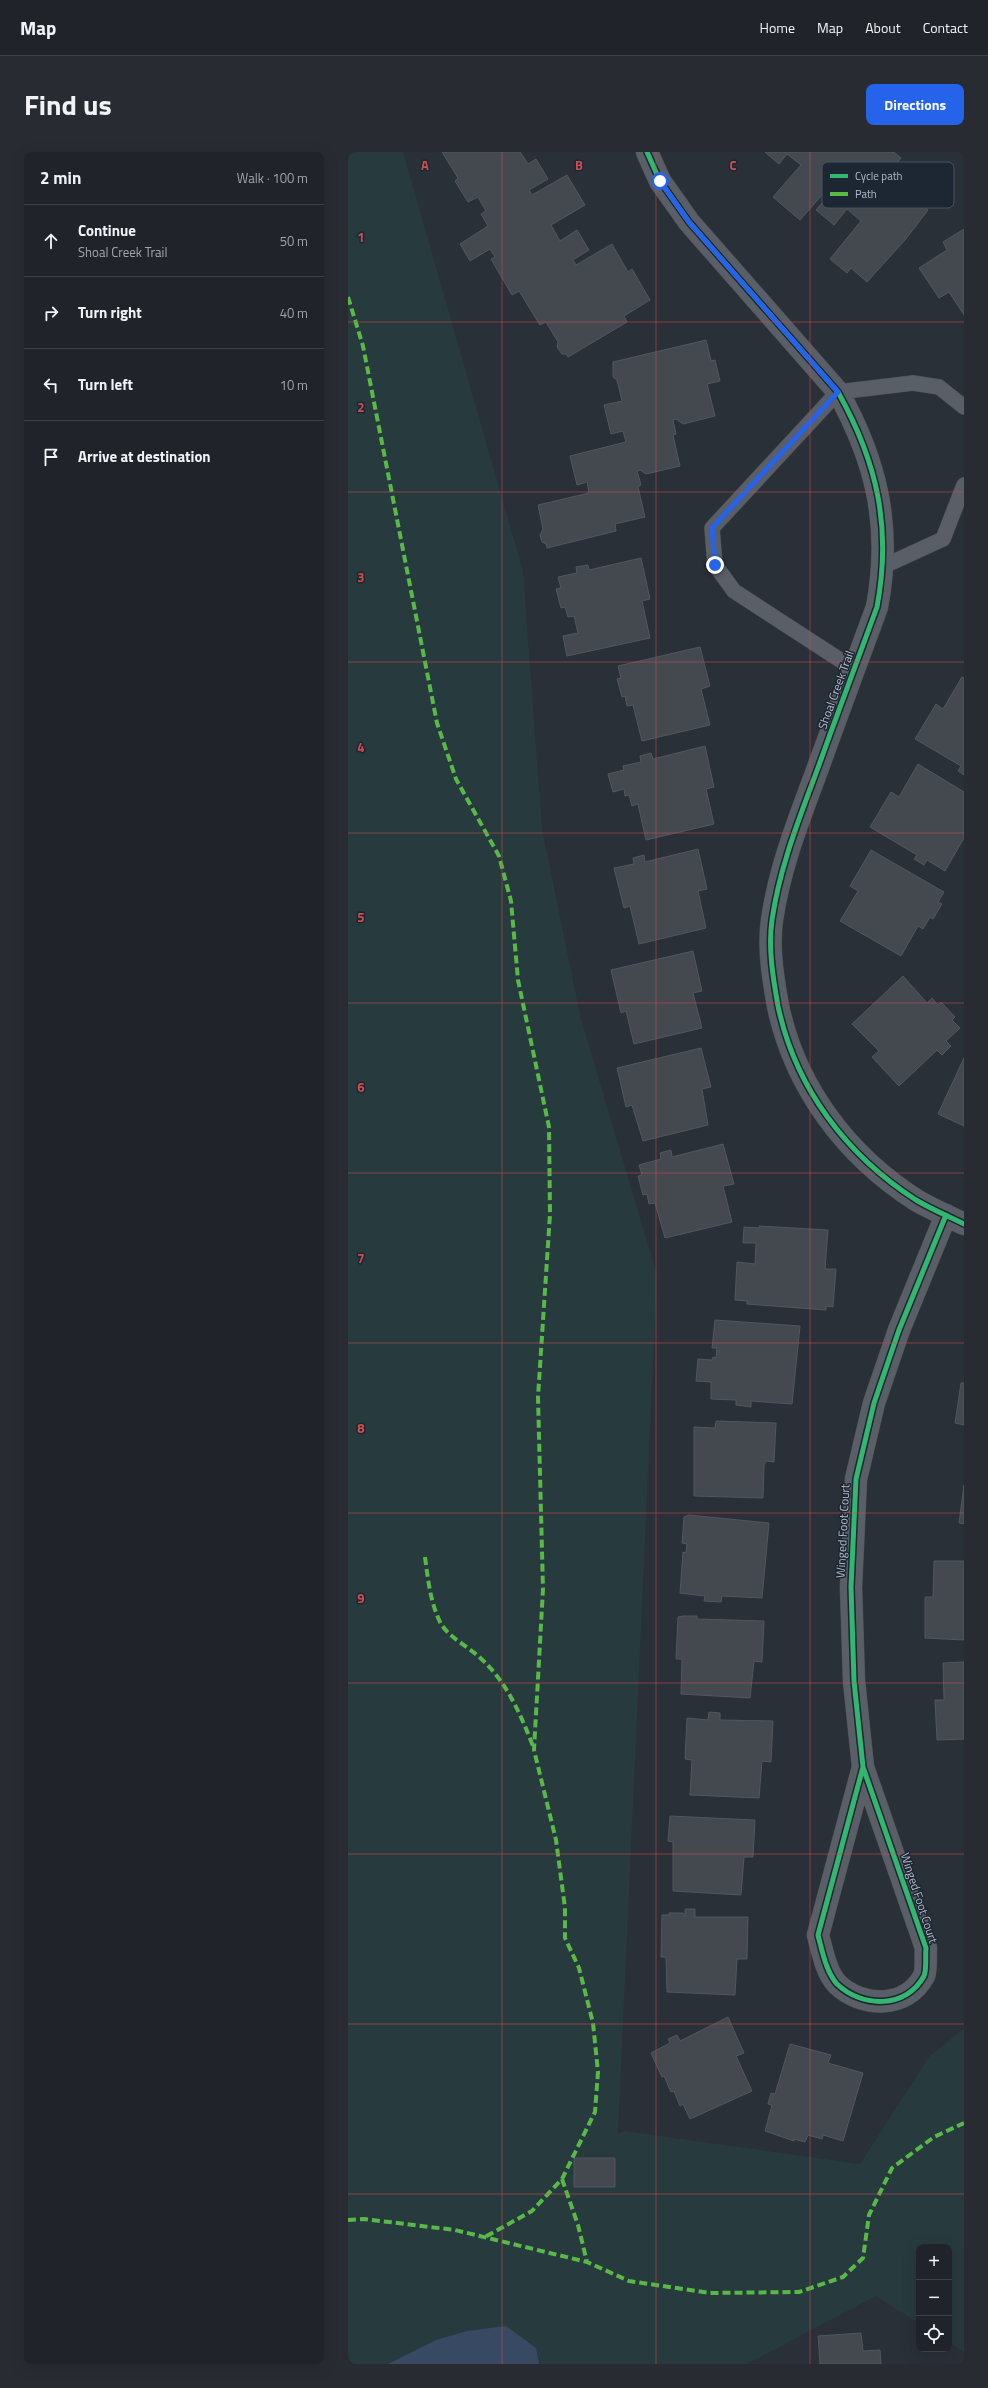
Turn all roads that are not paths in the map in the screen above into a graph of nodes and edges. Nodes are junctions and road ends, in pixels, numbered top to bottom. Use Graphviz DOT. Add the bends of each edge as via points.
graph roads {
  1 [pos="647,152"];
  2 [pos="838,392"];
  3 [pos="964,407"];
  4 [pos="964,485"];
  5 [pos="882,567"];
  6 [pos="854,669"];
  7 [pos="955,1219"];
  8 [pos="864,1767"];
  1 -- 2 [label="street, Shoal Creek Trail" via="660,181 689,222"];
  2 -- 3 [label="lane" via="913,383 939,387"];
  2 -- 5 [label="street, Shoal Creek Trail" via="868,454 877,486 882,519"];
  2 -- 6 [label="lane" via="712,528 715,565 734,591"];
  4 -- 5 [label="lane" via="943,539"];
  5 -- 6 [label="street, Shoal Creek Trail" via="877,607"];
  6 -- 7 [label="street, Shoal Creek Trail" via="784,858 772,921 771,955 775,988 782,1024 801,1075 815,1100 850,1146 884,1177 917,1200"];
  7 -- 8 [label="street, Winged Foot Court" via="899,1330 874,1403 856,1479 850,1587 854,1681"];
  8 -- 8 [label="street, Winged Foot Court" via="926,1948 924,1975 912,1991 888,2003 863,2000 837,1983 826,1962 818,1935"];
}
